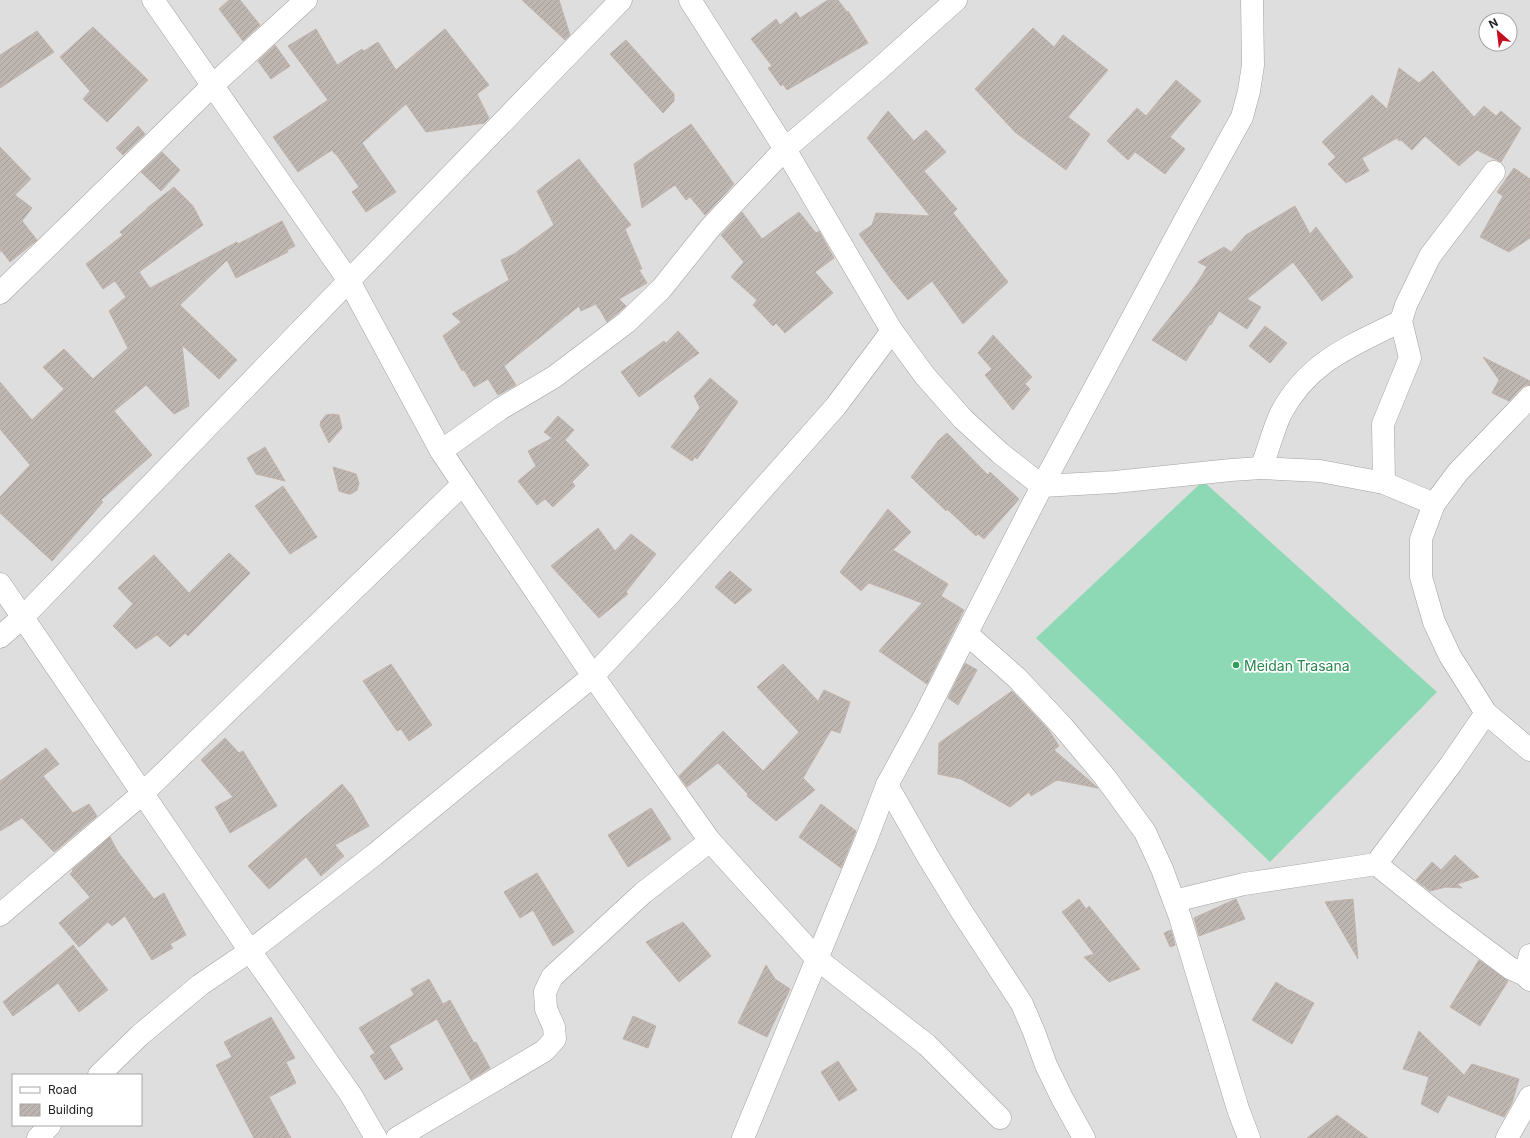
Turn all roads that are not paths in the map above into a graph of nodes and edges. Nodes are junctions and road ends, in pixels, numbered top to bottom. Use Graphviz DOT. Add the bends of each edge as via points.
graph roads {
  1 [pos="153,0"];
  2 [pos="306,0"];
  3 [pos="621,0"];
  4 [pos="690,0"];
  5 [pos="956,0"];
  6 [pos="1252,0"];
  7 [pos="212,86"];
  8 [pos="785,149"];
  9 [pos="1494,172"];
  10 [pos="348,282"];
  11 [pos="0,293"];
  12 [pos="1401,321"];
  13 [pos="892,331"];
  14 [pos="1530,397"];
  15 [pos="441,450"];
  16 [pos="1261,468"];
  17 [pos="1384,483"];
  18 [pos="463,484"];
  19 [pos="1042,486"];
  20 [pos="1434,504"];
  21 [pos="0,584"];
  22 [pos="23,617"];
  23 [pos="966,634"];
  24 [pos="0,637"];
  25 [pos="594,676"];
  26 [pos="1486,712"];
  27 [pos="1530,748"];
  28 [pos="887,785"];
  29 [pos="142,794"];
  30 [pos="710,842"];
  31 [pos="1376,864"];
  32 [pos="1174,901"];
  33 [pos="0,915"];
  34 [pos="250,951"];
  35 [pos="817,959"];
  36 [pos="1528,970"];
  37 [pos="100,1074"];
  38 [pos="1530,1097"];
  39 [pos="1000,1118"];
  40 [pos="49,1126"];
  41 [pos="38,1138"];
  42 [pos="376,1138"];
  43 [pos="397,1138"];
  44 [pos="743,1138"];
  45 [pos="1084,1138"];
  46 [pos="1249,1138"];
  47 [pos="1507,1138"];
  1 -- 7 [label="street"];
  2 -- 7 [label="street"];
  3 -- 10 [label="street"];
  4 -- 8 [label="street"];
  5 -- 8 [label="street"];
  6 -- 19 [label="street" via="1253,65 1242,117"];
  7 -- 10 [label="street"];
  7 -- 11 [label="street"];
  8 -- 13 [label="street"];
  8 -- 15 [label="street" via="710,228 662,288 627,322 554,377 500,409"];
  9 -- 12 [label="street" via="1430,256"];
  10 -- 15 [label="street"];
  10 -- 22 [label="street"];
  12 -- 16 [label="street" via="1334,355 1302,383 1280,415"];
  12 -- 17 [label="street" via="1410,358 1383,424"];
  13 -- 19 [label="street" via="925,376 963,419"];
  13 -- 25 [label="street" via="836,406"];
  14 -- 20 [label="street" via="1458,472"];
  15 -- 18 [label="street"];
  16 -- 17 [label="street" via="1320,471"];
  16 -- 19 [label="street"];
  17 -- 20 [label="street"];
  18 -- 25 [label="street"];
  18 -- 29 [label="street"];
  19 -- 23 [label="street"];
  20 -- 26 [label="street" via="1421,538 1421,577 1434,622 1447,650"];
  21 -- 22 [label="street"];
  22 -- 24 [label="street"];
  22 -- 29 [label="street"];
  23 -- 28 [label="street"];
  23 -- 32 [label="street" via="1017,678 1105,777 1145,832"];
  25 -- 30 [label="street"];
  25 -- 34 [label="street" via="374,855"];
  26 -- 27 [label="street"];
  26 -- 31 [label="street" via="1451,764"];
  28 -- 35 [label="street"];
  28 -- 45 [label="street" via="960,909 1022,1004 1046,1065"];
  29 -- 33 [label="street"];
  29 -- 34 [label="street"];
  30 -- 35 [label="street"];
  30 -- 43 [label="street" via="643,893 552,977 545,992 546,1009 554,1027 555,1039 544,1051"];
  31 -- 32 [label="street" via="1244,884"];
  31 -- 36 [label="street" via="1510,968"];
  32 -- 46 [label="street"];
  34 -- 37 [label="street" via="200,984 140,1035"];
  34 -- 42 [label="street" via="351,1095"];
  35 -- 39 [label="street" via="927,1045"];
  35 -- 44 [label="street"];
  38 -- 47 [label="street"];
  40 -- 41 [label="street"];
}
